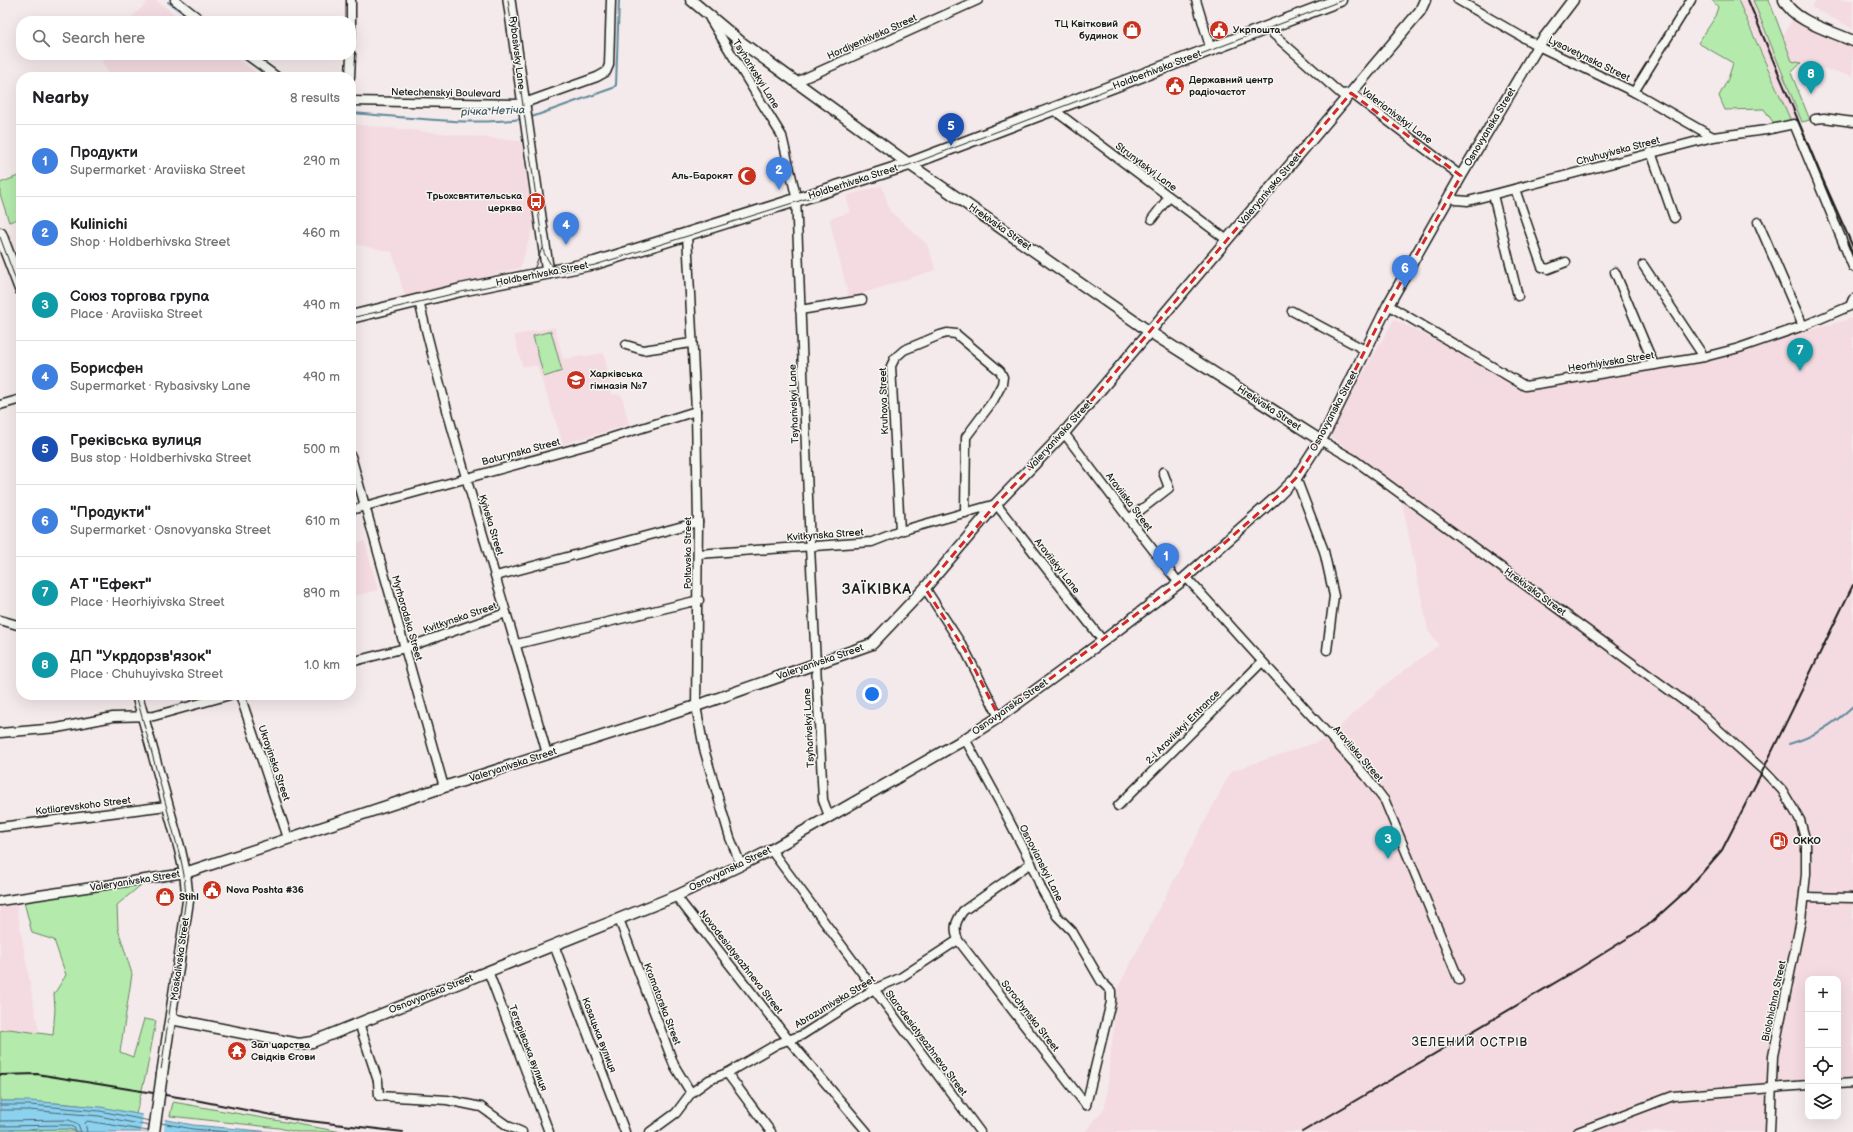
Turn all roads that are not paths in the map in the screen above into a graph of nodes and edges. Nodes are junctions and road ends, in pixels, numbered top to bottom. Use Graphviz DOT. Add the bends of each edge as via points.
graph roads {
  1 [pos="175,0"];
  2 [pos="351,0"];
  3 [pos="509,0"];
  4 [pos="611,0"];
  5 [pos="691,0"];
  6 [pos="978,0"];
  7 [pos="1196,0"];
  8 [pos="1340,0"];
  9 [pos="1425,0"];
  10 [pos="1458,0"];
  11 [pos="1573,0"];
  12 [pos="1691,0"];
  13 [pos="1784,0"];
  14 [pos="706,13"];
  15 [pos="196,16"];
  16 [pos="351,16"];
  17 [pos="1269,27"];
  18 [pos="1853,41"];
  19 [pos="1538,46"];
  20 [pos="1211,50"];
  21 [pos="254,60"];
  22 [pos="351,60"];
  23 [pos="270,72"];
  24 [pos="350,72"];
  25 [pos="796,82"];
  26 [pos="1634,92"];
  27 [pos="1351,93"];
  28 [pos="356,101"];
  29 [pos="523,103"];
  30 [pos="1056,108"];
  31 [pos="1815,119"];
  32 [pos="1853,122"];
  33 [pos="1712,137"];
  34 [pos="1650,152"];
  35 [pos="909,164"];
  36 [pos="1461,176"];
  37 [pos="1515,189"];
  38 [pos="1492,195"];
  39 [pos="1450,196"];
  40 [pos="1169,197"];
  41 [pos="796,200"];
  42 [pos="1674,218"];
  43 [pos="1152,219"];
  44 [pos="1758,222"];
  45 [pos="0,234"];
  46 [pos="687,234"];
  47 [pos="1227,240"];
  48 [pos="1566,262"];
  49 [pos="1643,265"];
  50 [pos="1853,266"];
  51 [pos="1614,272"];
  52 [pos="548,273"];
  53 [pos="16,276"];
  54 [pos="1518,296"];
  55 [pos="862,300"];
  56 [pos="419,301"];
  57 [pos="1851,302"];
  58 [pos="1388,305"];
  59 [pos="800,310"];
  60 [pos="1292,311"];
  61 [pos="356,316"];
  62 [pos="1803,326"];
  63 [pos="1150,332"];
  64 [pos="691,343"];
  65 [pos="626,345"];
  66 [pos="1365,350"];
  67 [pos="1704,357"];
  68 [pos="1654,365"];
  69 [pos="16,400"];
  70 [pos="0,405"];
  71 [pos="696,411"];
  72 [pos="1064,433"];
  73 [pos="1320,440"];
  74 [pos="1163,472"];
  75 [pos="356,475"];
  76 [pos="466,477"];
  77 [pos="1296,478"];
  78 [pos="996,504"];
  79 [pos="364,506"];
  80 [pos="356,508"];
  81 [pos="965,513"];
  82 [pos="1129,519"];
  83 [pos="698,522"];
  84 [pos="900,531"];
  85 [pos="810,547"];
  86 [pos="698,554"];
  87 [pos="496,576"];
  88 [pos="1182,580"];
  89 [pos="925,588"];
  90 [pos="699,600"];
  91 [pos="506,613"];
  92 [pos="0,620"];
  93 [pos="16,625"];
  94 [pos="1103,641"];
  95 [pos="517,644"];
  96 [pos="405,648"];
  97 [pos="1327,650"];
  98 [pos="356,661"];
  99 [pos="1262,662"];
  100 [pos="816,663"];
  101 [pos="139,700"];
  102 [pos="212,700"];
  103 [pos="242,700"];
  104 [pos="696,706"];
  105 [pos="144,717"];
  106 [pos="999,717"];
  107 [pos="0,733"];
  108 [pos="965,739"];
  109 [pos="547,754"];
  110 [pos="444,787"];
  111 [pos="167,806"];
  112 [pos="1118,806"];
  113 [pos="829,816"];
  114 [pos="0,827"];
  115 [pos="288,838"];
  116 [pos="770,850"];
  117 [pos="1031,864"];
  118 [pos="741,866"];
  119 [pos="185,873"];
  120 [pos="1806,874"];
  121 [pos="676,896"];
  122 [pos="1804,897"];
  123 [pos="1853,898"];
  124 [pos="0,901"];
  125 [pos="619,919"];
  126 [pos="958,940"];
  127 [pos="554,945"];
  128 [pos="488,971"];
  129 [pos="1459,980"];
  130 [pos="874,989"];
  131 [pos="171,1019"];
  132 [pos="359,1023"];
  133 [pos="788,1039"];
  134 [pos="727,1073"];
  135 [pos="1853,1083"];
  136 [pos="1841,1084"];
  137 [pos="1805,1085"];
  138 [pos="1770,1088"];
  139 [pos="691,1093"];
  140 [pos="1086,1105"];
  141 [pos="154,1132"];
  142 [pos="522,1132"];
  143 [pos="549,1132"];
  144 [pos="625,1132"];
  145 [pos="650,1132"];
  146 [pos="771,1132"];
  147 [pos="867,1132"];
  148 [pos="980,1132"];
  149 [pos="1578,1132"];
  150 [pos="1770,1132"];
  1 -- 15 [label="street"];
  2 -- 16 [label="street"];
  3 -- 29 [label="main road, Rybasivsky Lane"];
  4 -- 29 [label="street, Netechenskyi Boulevard" via="609,65 606,72"];
  5 -- 14 [label="street, Hrekivska Street"];
  6 -- 25 [label="street, Hordiyenkivska Street"];
  7 -- 20 [label="street"];
  8 -- 17 [label="main road, Holdberhivska Street"];
  9 -- 27 [label="street, Valeryanivska Street" via="1420,11"];
  10 -- 19 [label="street, Lysavetynska Street"];
  11 -- 19 [label="street, Osnovyanska Street"];
  12 -- 26 [label="street"];
  13 -- 18 [label="street" via="1790,10 1800,17"];
  14 -- 25 [label="street, Hrekivska Street"];
  14 -- 41 [label="street, Tsyharivskyi Lane" via="782,136"];
  17 -- 20 [label="main road, Holdberhivska Street"];
  17 -- 27 [label="street, Valerianivskyi Lane" via="1271,32 1341,94"];
  19 -- 26 [label="street, Lysavetynska Street"];
  19 -- 36 [label="street, Osnovyanska Street"];
  20 -- 30 [label="main road, Holdberhivska Street"];
  21 -- 23 [label="street"];
  22 -- 24 [label="street"];
  25 -- 35 [label="street, Hrekivska Street"];
  26 -- 33 [label="street, Lysavetynska Street"];
  27 -- 36 [label="street, Valerianivskyi Lane"];
  27 -- 47 [label="street, Valeryanivska Street"];
  28 -- 29 [label="street, Netechenskyi Boulevard"];
  29 -- 52 [label="main road, Rybasivsky Lane"];
  30 -- 35 [label="main road, Holdberhivska Street"];
  30 -- 40 [label="street, Strunytskyi Lane" via="1058,113"];
  31 -- 32 [label="street"];
  33 -- 34 [label="street, Chuhuyivska Street"];
  33 -- 50 [label="street, Chuhuyivska Street" via="1794,124"];
  34 -- 37 [label="street, Chuhuyivska Street"];
  34 -- 42 [label="street"];
  35 -- 41 [label="main road, Holdberhivska Street"];
  35 -- 63 [label="street, Hrekivska Street"];
  36 -- 39 [label="street, Osnovyanska Street"];
  37 -- 38 [label="street, Chuhuyivska Street"];
  37 -- 48 [label="street" via="1542,267 1548,269"];
  38 -- 39 [label="street, Chuhuyivska Street" via="1468,201 1456,200"];
  38 -- 54 [label="street"];
  39 -- 58 [label="street, Osnovyanska Street"];
  40 -- 43 [label="street"];
  40 -- 47 [label="street, Strunytskyi Lane"];
  41 -- 46 [label="main road, Holdberhivska Street"];
  41 -- 59 [label="street, Tsyharivskyi Lane"];
  44 -- 62 [label="street"];
  45 -- 53 [label="main road"];
  46 -- 52 [label="main road, Holdberhivska Street" via="595,263"];
  46 -- 64 [label="street, Poltavska Street"];
  47 -- 63 [label="street, Valeryanivska Street"];
  49 -- 67 [label="street"];
  51 -- 68 [label="street"];
  52 -- 56 [label="main road, Holdberhivska Street"];
  55 -- 59 [label="street"];
  56 -- 61 [label="main road, Holdberhivska Street"];
  56 -- 76 [label="street, Kyivska Street"];
  57 -- 62 [label="street, Heorhiyivska Street"];
  58 -- 66 [label="street, Osnovyanska Street"];
  58 -- 68 [label="street, Heorhiyivska Street" via="1524,386"];
  59 -- 85 [label="street, Tsyharivskyi Lane"];
  60 -- 66 [label="street"];
  62 -- 67 [label="street, Heorhiyivska Street"];
  63 -- 72 [label="street, Valeryanivska Street"];
  63 -- 73 [label="street, Hrekivska Street"];
  64 -- 65 [label="street" via="644,350"];
  64 -- 71 [label="street, Poltavska Street"];
  66 -- 73 [label="street, Osnovyanska Street"];
  67 -- 68 [label="street, Heorhiyivska Street"];
  69 -- 70 [label="street"];
  71 -- 76 [label="street, Baturynska Street" via="588,445"];
  71 -- 83 [label="street, Poltavska Street"];
  72 -- 78 [label="street, Valeryanivska Street"];
  72 -- 82 [label="street, Araviiska Street"];
  73 -- 77 [label="street, Osnovyanska Street"];
  73 -- 120 [label="street, Hrekivska Street" via="1360,463 1693,708 1722,733 1780,788 1800,820 1806,842"];
  74 -- 82 [label="street" via="1169,488"];
  75 -- 79 [label="street, Myrhorodska Street"];
  76 -- 79 [label="street, Baturynska Street"];
  76 -- 87 [label="street, Kyivska Street"];
  77 -- 88 [label="street, Osnovyanska Street"];
  77 -- 97 [label="street" via="1324,551 1334,596"];
  78 -- 81 [label="street, Kvitkynska Street"];
  78 -- 89 [label="street, Valeryanivska Street"];
  78 -- 94 [label="street, Araviiskyi Lane"];
  79 -- 80 [label="street, Baturynska Street"];
  79 -- 96 [label="street, Myrhorodska Street"];
  81 -- 84 [label="street, Kvitkynska Street"];
  81 -- 84 [label="street, Kruhova Street" via="966,437 992,401 1002,384 1003,377 1000,371 956,334 947,333 904,350 891,366"];
  82 -- 88 [label="street, Araviiska Street"];
  83 -- 86 [label="street, Poltavska Street"];
  83 -- 87 [label="street"];
  84 -- 85 [label="street, Kvitkynska Street" via="872,542"];
  85 -- 86 [label="street, Kvitkynska Street"];
  85 -- 100 [label="street, Tsyharivskyi Lane"];
  86 -- 90 [label="street, Poltavska Street"];
  87 -- 91 [label="street, Kyivska Street"];
  88 -- 94 [label="street, Osnovyanska Street"];
  88 -- 99 [label="street, Araviiska Street"];
  89 -- 100 [label="street, Valeryanivska Street" via="872,644"];
  89 -- 106 [label="street" via="965,650"];
  90 -- 95 [label="street"];
  90 -- 104 [label="street, Poltavska Street"];
  91 -- 95 [label="street, Kyivska Street"];
  91 -- 96 [label="street, Kvitkynska Street"];
  92 -- 93 [label="street"];
  94 -- 106 [label="street, Osnovyanska Street"];
  95 -- 109 [label="street, Kyivska Street"];
  96 -- 98 [label="street, Kvitkynska Street"];
  96 -- 110 [label="street, Myrhorodska Street"];
  99 -- 112 [label="street, 2-i Araviiskyi Entrance"];
  99 -- 129 [label="street, Araviiska Street" via="1366,776 1385,801"];
  100 -- 104 [label="street, Valeryanivska Street"];
  100 -- 113 [label="street, Tsyharivskyi Lane" via="823,800"];
  101 -- 105 [label="street, Moskalivska Street"];
  102 -- 105 [label="street"];
  103 -- 115 [label="street, Ukrayinska Street"];
  104 -- 109 [label="street, Valeryanivska Street"];
  104 -- 118 [label="street, Poltavska Street" via="704,749 730,838"];
  105 -- 107 [label="street" via="130,716 57,728"];
  105 -- 111 [label="street, Moskalivska Street"];
  106 -- 108 [label="street, Osnovyanska Street"];
  108 -- 113 [label="street, Osnovyanska Street"];
  108 -- 117 [label="street, Osnovianskyi Lane"];
  109 -- 110 [label="street, Valeryanivska Street"];
  110 -- 115 [label="street, Valeryanivska Street"];
  111 -- 114 [label="street, Kotliarevskoho Street"];
  111 -- 119 [label="street, Moskalivska Street"];
  113 -- 116 [label="street, Osnovyanska Street"];
  115 -- 119 [label="street, Valeryanivska Street"];
  116 -- 118 [label="street, Osnovyanska Street"];
  116 -- 130 [label="street, Starodesiatysazhneva Street"];
  117 -- 126 [label="street" via="963,911 956,921"];
  117 -- 140 [label="street, Osnovianskyi Lane" via="1057,916 1072,931 1112,997"];
  118 -- 121 [label="street, Osnovyanska Street"];
  119 -- 124 [label="street, Valeryanivska Street"];
  119 -- 131 [label="street, Moskalivska Street" via="188,901"];
  120 -- 122 [label="street, Biolohichna Street"];
  121 -- 125 [label="street, Osnovyanska Street"];
  121 -- 133 [label="street, Novodesiatysazhneva Street"];
  122 -- 123 [label="street"];
  122 -- 138 [label="street, Biolohichna Street" via="1772,1056"];
  125 -- 127 [label="street, Osnovyanska Street"];
  125 -- 139 [label="street, Kramatorska Street" via="674,1064"];
  126 -- 130 [label="street, Abrazumivska Street" via="900,978"];
  126 -- 140 [label="street, Sorochynska Street"];
  127 -- 128 [label="street, Osnovyanska Street"];
  127 -- 144 [label="street, Козацька вулиця"];
  128 -- 132 [label="street, Osnovyanska Street"];
  128 -- 143 [label="street, Тетерівська вулиця"];
  130 -- 133 [label="street, Abrazumivska Street" via="802,1035"];
  130 -- 148 [label="street, Starodesiatysazhneva Street"];
  131 -- 132 [label="street, Osnovyanska Street" via="299,1044 312,1042"];
  131 -- 141 [label="street, Moskalivska Street, bridge"];
  132 -- 142 [label="street" via="378,1081 379,1096 447,1100 481,1107 508,1126"];
  133 -- 134 [label="street, Abrazumivska Street"];
  133 -- 147 [label="street, Novodesiatysazhneva Street"];
  134 -- 139 [label="street, Abrazumivska Street" via="708,1080"];
  134 -- 146 [label="street"];
  135 -- 136 [label="street"];
  137 -- 138 [label="street"];
  138 -- 149 [label="street" via="1673,1096"];
  138 -- 150 [label="street, Biolohichna Street"];
  139 -- 145 [label="street, Abrazumivska Street" via="676,1113"];
}
